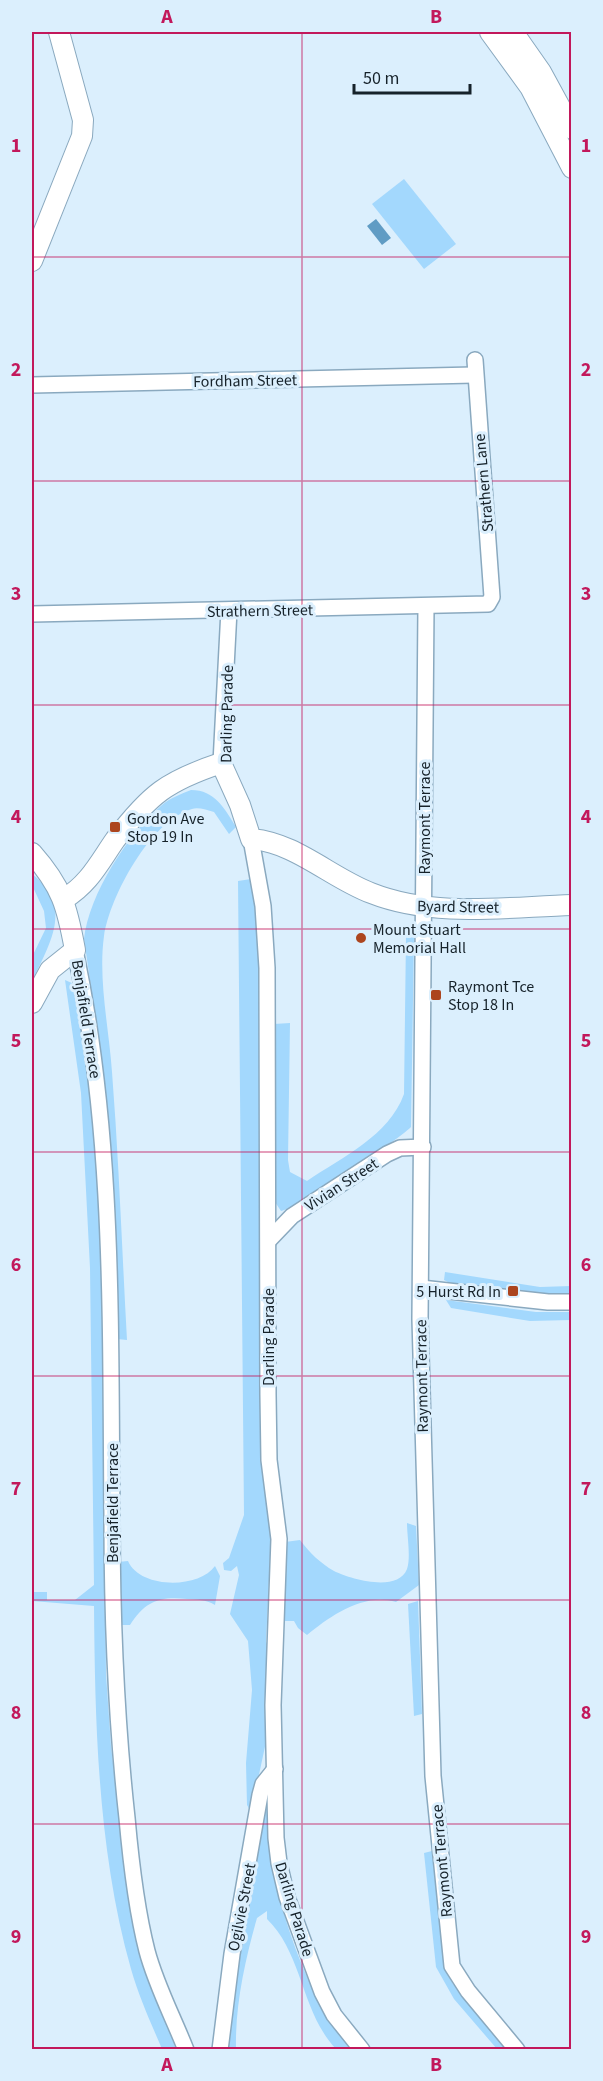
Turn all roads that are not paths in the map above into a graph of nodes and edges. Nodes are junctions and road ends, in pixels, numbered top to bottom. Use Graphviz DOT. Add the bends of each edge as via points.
graph roads {
  1 [pos="59,32"];
  2 [pos="490,32"];
  3 [pos="513,32"];
  4 [pos="572,129"];
  5 [pos="572,168"];
  6 [pos="32,261"];
  7 [pos="474,368"];
  8 [pos="32,385"];
  9 [pos="488,604"];
  10 [pos="426,606"];
  11 [pos="229,610"];
  12 [pos="32,614"];
  13 [pos="221,763"];
  14 [pos="251,839"];
  15 [pos="32,853"];
  16 [pos="64,899"];
  17 [pos="572,905"];
  18 [pos="424,907"];
  19 [pos="75,950"];
  20 [pos="32,1004"];
  21 [pos="423,1147"];
  22 [pos="268,1240"];
  23 [pos="421,1288"];
  24 [pos="572,1302"];
  25 [pos="275,1769"];
  26 [pos="186,2049"];
  27 [pos="220,2049"];
  28 [pos="362,2049"];
  29 [pos="517,2049"];
  1 -- 6 [label="street" via="81,112 82,136"];
  2 -- 5 [label="street" via="530,87"];
  3 -- 4 [label="street" via="541,72"];
  7 -- 8 [label="street, Fordham Street" via="458,375"];
  7 -- 9 [label="street, Strathern Lane" via="492,597"];
  9 -- 10 [label="street, Strathern Street"];
  10 -- 11 [label="street, Strathern Street"];
  10 -- 18 [label="street, Raymont Terrace"];
  11 -- 12 [label="street, Strathern Street"];
  11 -- 13 [label="street, Darling Parade"];
  13 -- 14 [label="street, Darling Parade"];
  13 -- 16 [label="street" via="179,778 155,795 115,841 92,876"];
  14 -- 18 [label="street, Byard Street" via="276,843 372,894"];
  14 -- 22 [label="street, Darling Parade" via="266,934"];
  15 -- 16 [label="street"];
  16 -- 19 [label="street"];
  17 -- 18 [label="street, Byard Street"];
  18 -- 21 [label="street, Raymont Terrace"];
  19 -- 20 [label="street" via="50,970"];
  19 -- 26 [label="street, Benjafield Terrace" via="86,998 100,1110 110,1313 112,1597 123,1784 133,1874 148,1952"];
  21 -- 22 [label="street, Vivian Street" via="400,1148 387,1154 292,1216"];
  21 -- 23 [label="street, Raymont Terrace"];
  22 -- 25 [label="street, Darling Parade" via="269,1460 279,1539 273,1705"];
  23 -- 24 [label="street"];
  23 -- 29 [label="street, Raymont Terrace" via="432,1776 450,1954 457,1976"];
  25 -- 27 [label="street, Ogilvie Street" via="260,1795"];
  25 -- 28 [label="street, Darling Parade" via="276,1838 287,1897 326,1999"];
}
